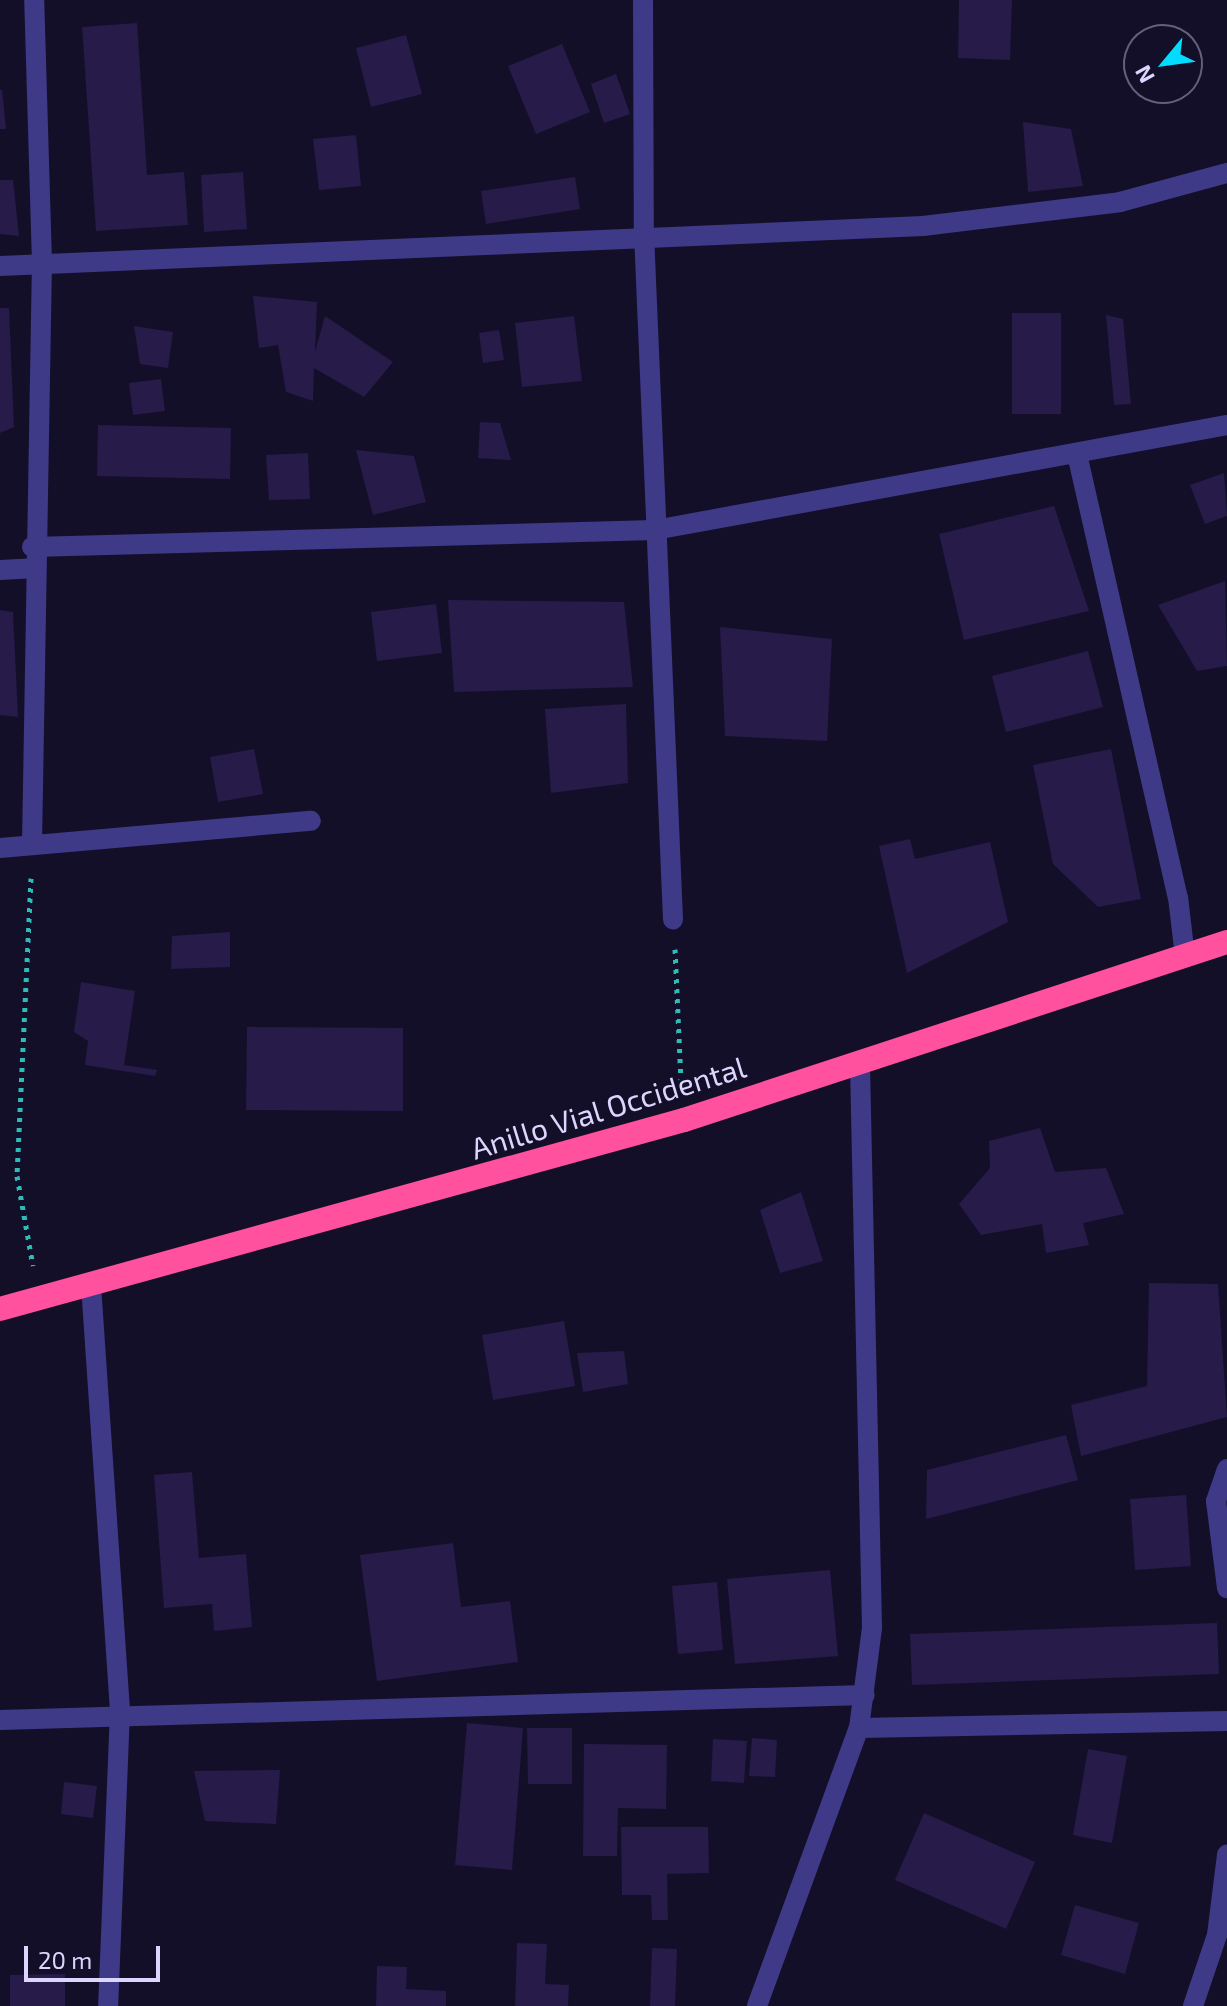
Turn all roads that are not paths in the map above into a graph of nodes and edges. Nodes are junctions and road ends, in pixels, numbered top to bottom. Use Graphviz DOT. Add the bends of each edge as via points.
graph roads {
  1 [pos="34,0"];
  2 [pos="643,0"];
  3 [pos="1227,173"];
  4 [pos="644,233"];
  5 [pos="42,263"];
  6 [pos="0,266"];
  7 [pos="1227,425"];
  8 [pos="1077,454"];
  9 [pos="655,530"];
  10 [pos="32,547"];
  11 [pos="33,568"];
  12 [pos="0,570"];
  13 [pos="311,821"];
  14 [pos="32,845"];
  15 [pos="0,848"];
  16 [pos="673,919"];
  17 [pos="1227,942"];
  18 [pos="1185,957"];
  19 [pos="860,1063"];
  20 [pos="91,1285"];
  21 [pos="0,1309"];
  22 [pos="1227,1469"];
  23 [pos="1227,1588"];
  24 [pos="865,1695"];
  25 [pos="120,1711"];
  26 [pos="0,1720"];
  27 [pos="1227,1721"];
  28 [pos="859,1728"];
  29 [pos="1227,1855"];
  30 [pos="108,2006"];
  31 [pos="757,2006"];
  32 [pos="1193,2006"];
  1 -- 5 [label="street"];
  2 -- 4 [label="street"];
  3 -- 4 [label="street" via="1120,202 923,226"];
  4 -- 5 [label="street"];
  4 -- 9 [label="street"];
  5 -- 6 [label="street"];
  5 -- 10 [label="street"];
  7 -- 8 [label="street"];
  8 -- 9 [label="street"];
  8 -- 18 [label="street" via="1178,897"];
  9 -- 10 [label="street"];
  9 -- 16 [label="street"];
  10 -- 11 [label="street"];
  11 -- 12 [label="street"];
  11 -- 14 [label="street"];
  13 -- 14 [label="street"];
  14 -- 15 [label="street"];
  17 -- 18 [label="highway, Anillo Vial Occidental"];
  18 -- 19 [label="highway, Anillo Vial Occidental"];
  19 -- 20 [label="highway, Anillo Vial Occidental" via="684,1120"];
  19 -- 24 [label="street" via="872,1628"];
  20 -- 21 [label="highway, Anillo Vial Occidental"];
  20 -- 25 [label="street"];
  22 -- 23 [label="street" via="1216,1501"];
  24 -- 25 [label="street"];
  24 -- 28 [label="street"];
  25 -- 26 [label="street"];
  25 -- 30 [label="street"];
  27 -- 28 [label="street"];
  28 -- 31 [label="street"];
  29 -- 32 [label="street" via="1217,1935"];
}
